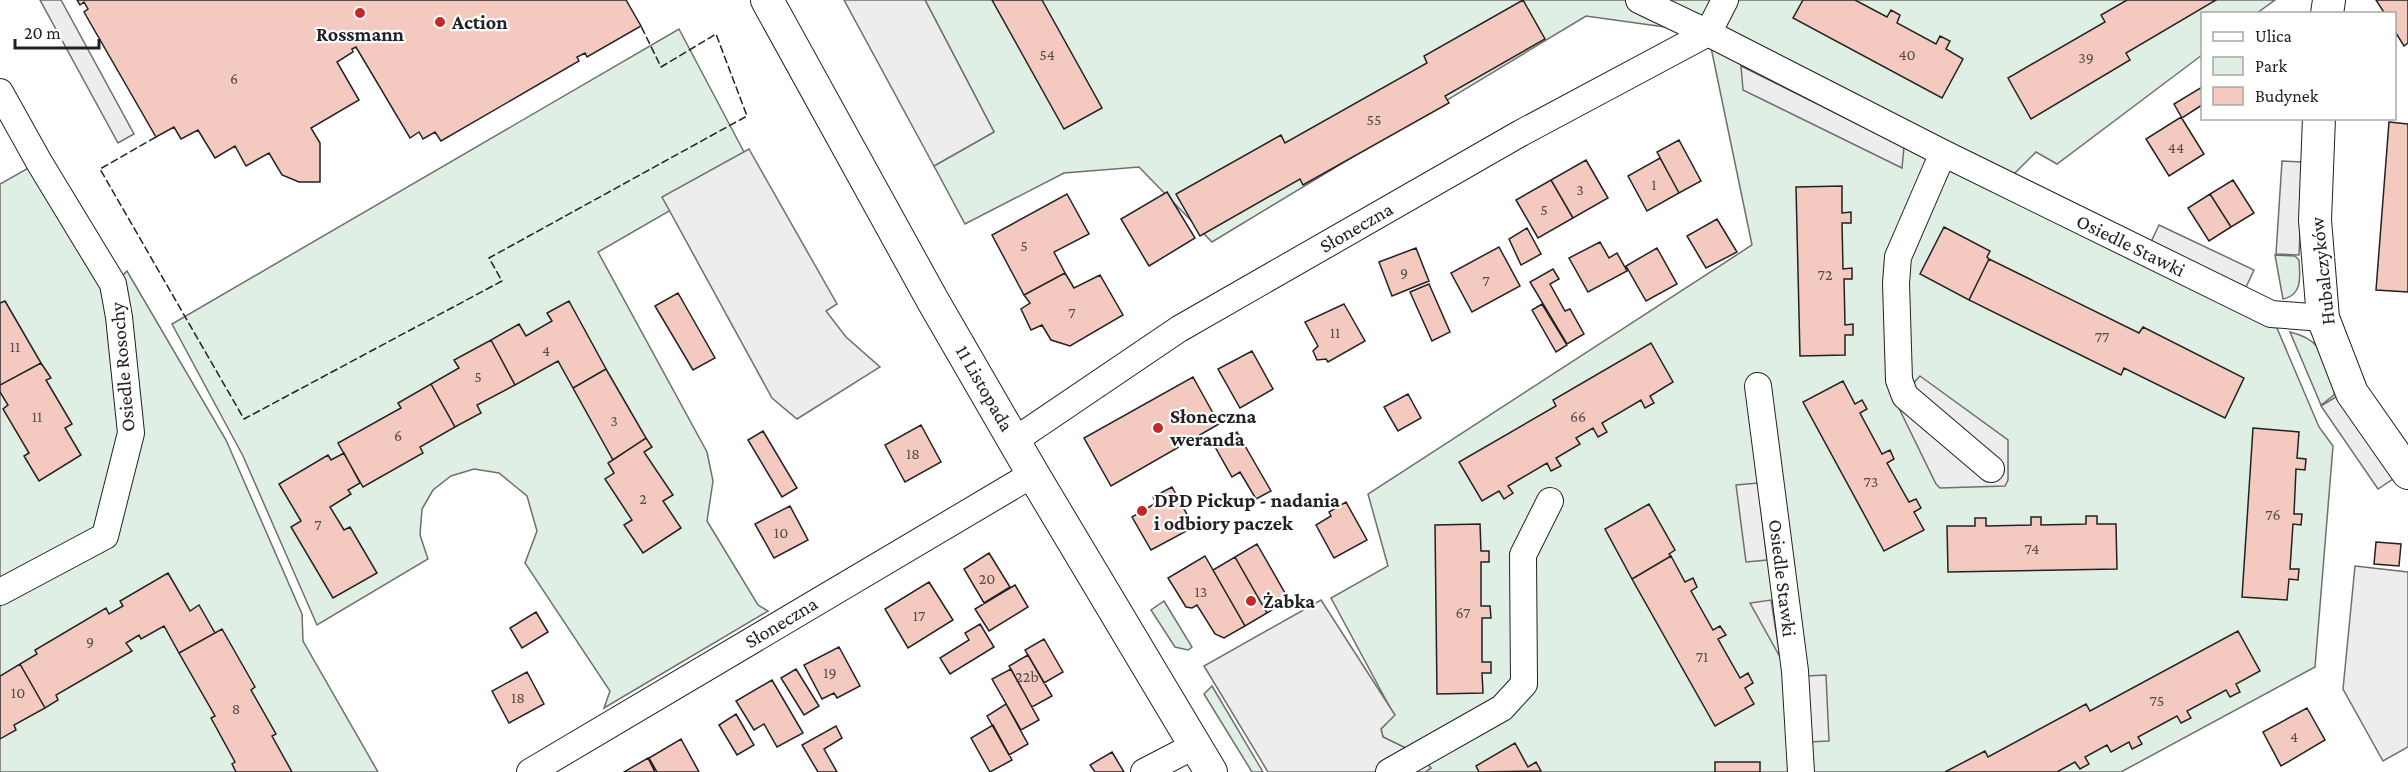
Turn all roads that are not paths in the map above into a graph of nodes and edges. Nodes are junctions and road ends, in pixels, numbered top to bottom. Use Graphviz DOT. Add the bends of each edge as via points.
graph roads {
  1 [pos="767,0"];
  2 [pos="1639,0"];
  3 [pos="1725,0"];
  4 [pos="1708,33"];
  5 [pos="3,102"];
  6 [pos="2319,120"];
  7 [pos="1943,153"];
  8 [pos="2323,318"];
  9 [pos="1758,386"];
  10 [pos="1015,441"];
  11 [pos="1992,469"];
  12 [pos="2408,473"];
  13 [pos="1032,474"];
  14 [pos="1550,501"];
  15 [pos="0,592"];
  16 [pos="1194,746"];
  17 [pos="530,772"];
  18 [pos="1143,772"];
  19 [pos="1211,772"];
  20 [pos="1389,772"];
  21 [pos="1800,772"];
  1 -- 10 [label="street, 11 Listopada"];
  2 -- 4 [label="street, Osiedle Stawki"];
  3 -- 4 [label="street"];
  4 -- 7 [label="street, Osiedle Stawki"];
  4 -- 10 [label="street, Słoneczna" via="1521,133 1179,329"];
  5 -- 15 [label="street, Osiedle Rosochy" via="113,284 131,433 105,536"];
  6 -- 8 [label="street, Hubalczyków" via="2314,219"];
  7 -- 8 [label="street, Osiedle Stawki" via="2271,314"];
  7 -- 11 [label="street" via="1898,257 1899,380 1905,396"];
  8 -- 12 [label="street, Hubalczyków" via="2352,393"];
  9 -- 21 [label="street, Osiedle Stawki" via="1795,671"];
  10 -- 13 [label="street, 11 Listopada"];
  13 -- 16 [label="street, 11 Listopada"];
  13 -- 17 [label="street, Słoneczna"];
  14 -- 20 [label="street" via="1523,555 1524,684 1502,708"];
  16 -- 18 [label="street"];
  16 -- 19 [label="street, 11 Listopada"];
}
